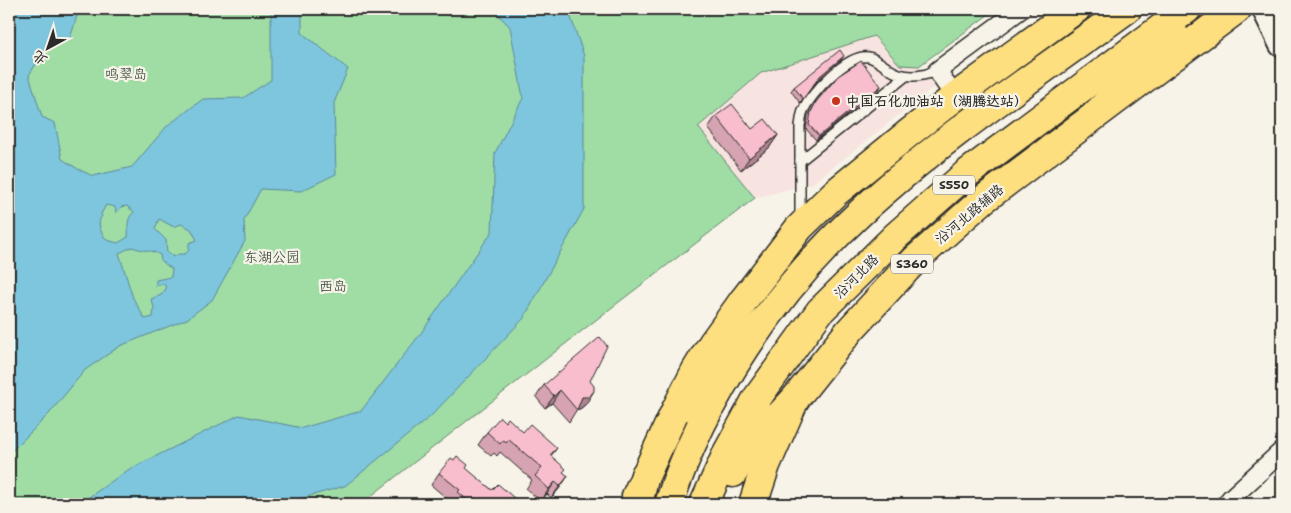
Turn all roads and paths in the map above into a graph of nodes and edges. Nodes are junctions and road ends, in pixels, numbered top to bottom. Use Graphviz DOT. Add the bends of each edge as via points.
graph roads {
  1 [pos="1021,9"];
  2 [pos="1076,9"];
  3 [pos="1127,9"];
  4 [pos="1187,9"];
  5 [pos="1202,9"];
  6 [pos="1237,9"];
  7 [pos="1265,9"];
  8 [pos="1282,44"];
  9 [pos="936,71"];
  10 [pos="906,76"];
  11 [pos="955,97"];
  12 [pos="1096,114"];
  13 [pos="800,161"];
  14 [pos="800,228"];
  15 [pos="743,301"];
  16 [pos="795,399"];
  17 [pos="1282,451"];
  18 [pos="645,475"];
  19 [pos="632,504"];
  20 [pos="638,504"];
  21 [pos="668,504"];
  22 [pos="704,504"];
  23 [pos="713,504"];
  24 [pos="753,504"];
  25 [pos="1226,504"];
  1 -- 9 [label="street"];
  2 -- 11 [label="main road"];
  3 -- 21 [label="main road" via="937,148 859,214 819,254 788,290 725,382 688,452"];
  4 -- 22 [label="main road, 沿河北路 / S550" via="965,175 896,236 820,311 757,398"];
  5 -- 12 [label="main road"];
  6 -- 12 [label="main road, 沿河北路辅路 / S360"];
  7 -- 8 [label="street"];
  9 -- 10 [label="lane" via="920,77"];
  9 -- 11 [label="street"];
  10 -- 13 [label="lane"];
  10 -- 13 [label="lane" via="869,58 857,58 847,63 818,88 803,111"];
  11 -- 14 [label="main road" via="835,194"];
  12 -- 16 [label="main road, 沿河北路辅路 / S360" via="984,199 915,260 850,330"];
  13 -- 14 [label="lane"];
  14 -- 15 [label="main road"];
  15 -- 18 [label="main road" via="696,370"];
  15 -- 21 [label="main road" via="716,351 701,388 672,474"];
  16 -- 23 [label="main road" via="748,450"];
  16 -- 24 [label="main road, 沿河北路辅路 / S360"];
  17 -- 25 [label="street"];
  18 -- 19 [label="main road"];
  18 -- 20 [label="main road"];
}
